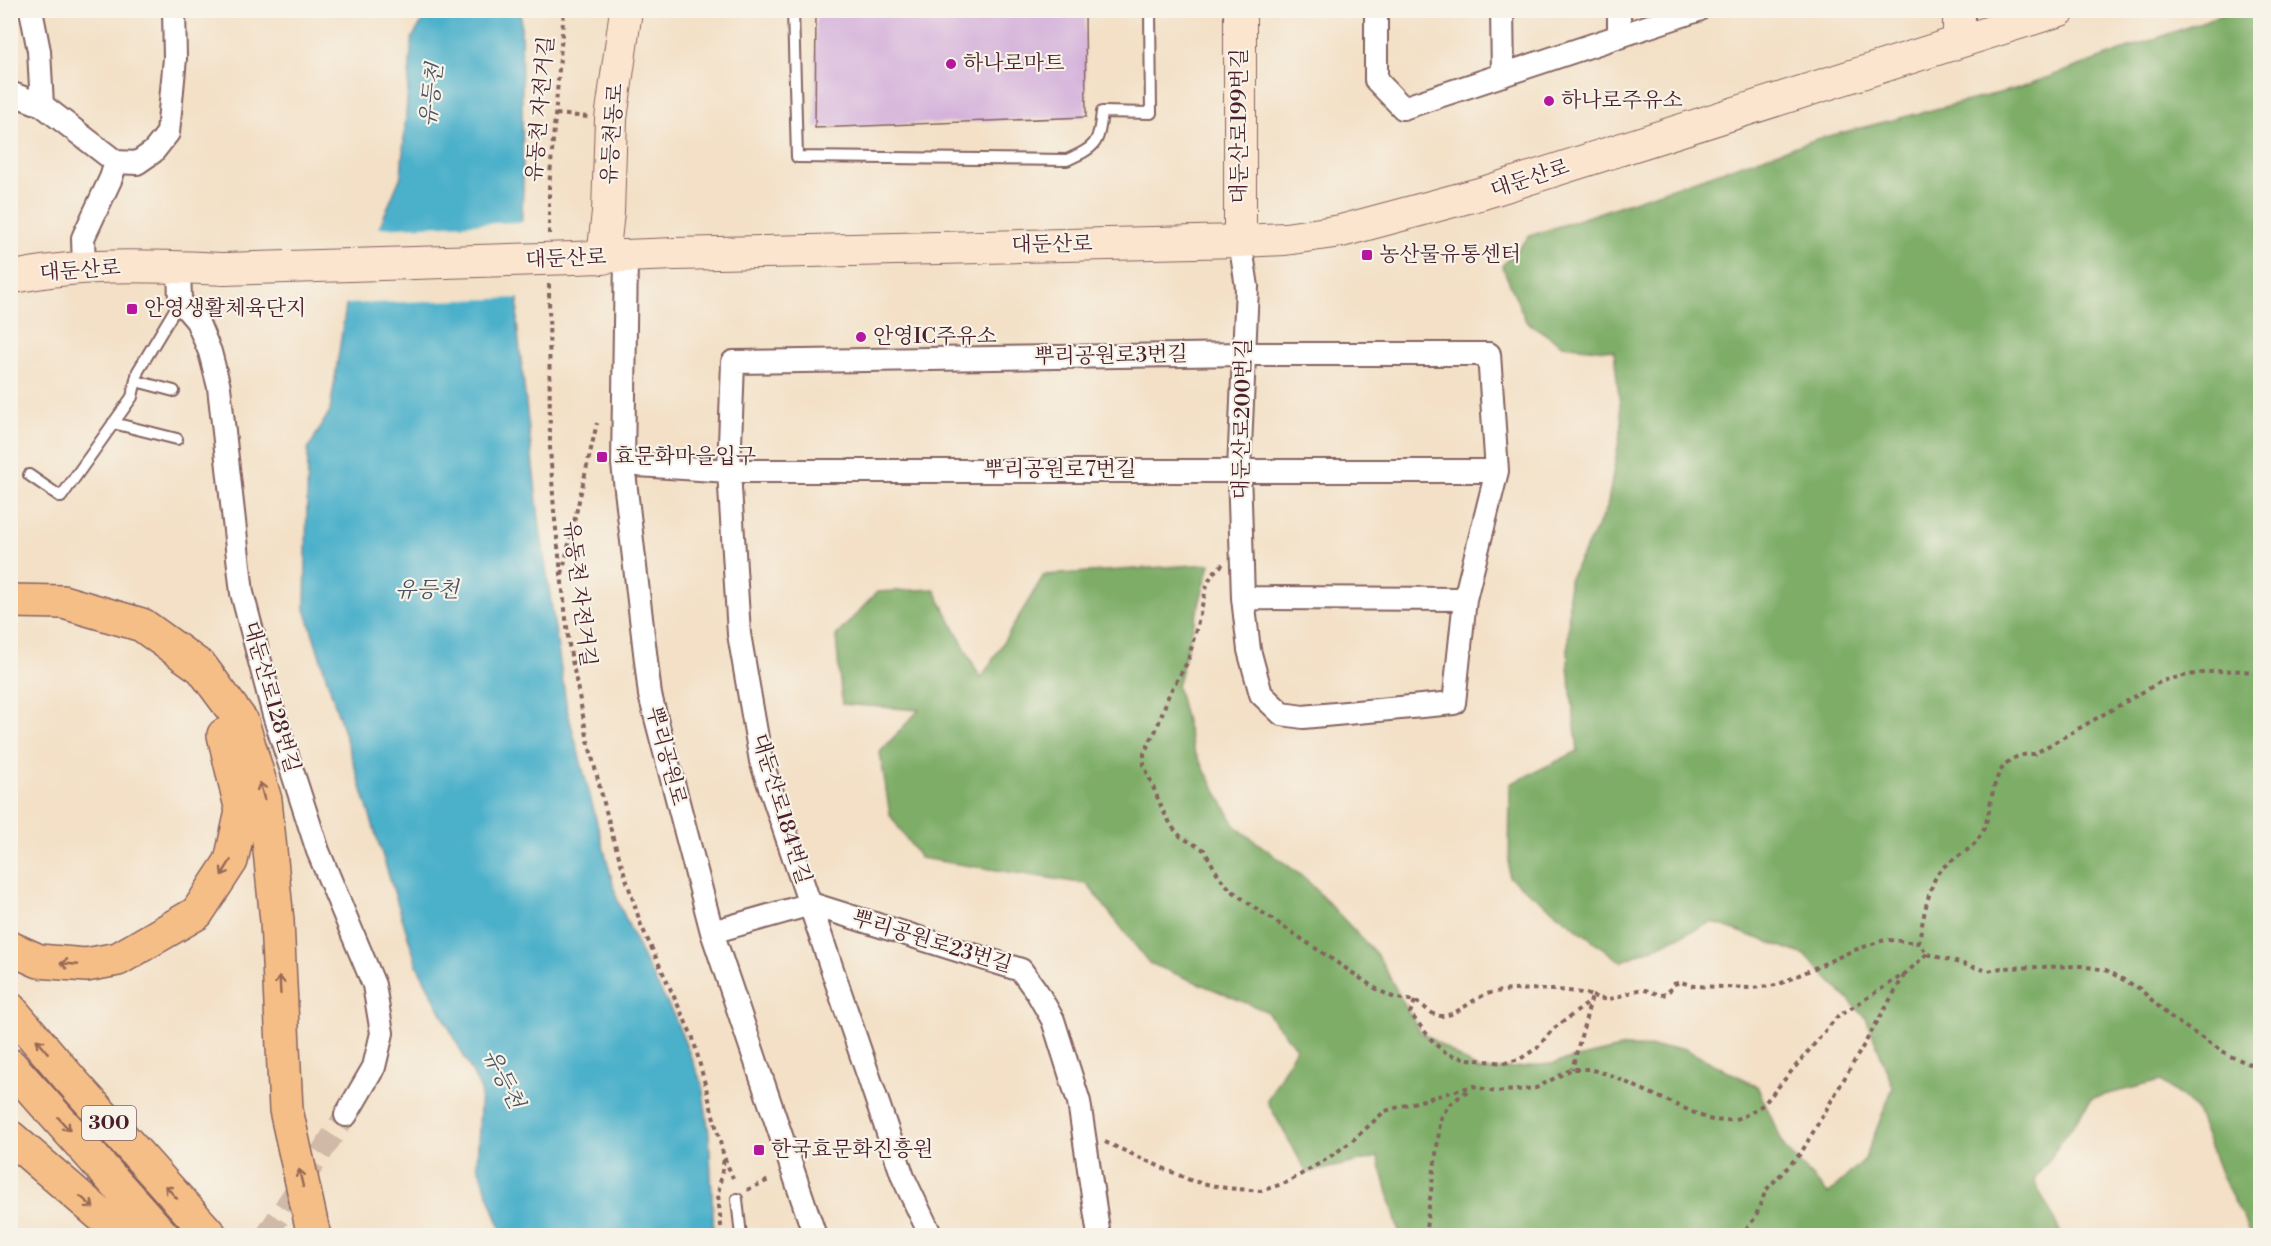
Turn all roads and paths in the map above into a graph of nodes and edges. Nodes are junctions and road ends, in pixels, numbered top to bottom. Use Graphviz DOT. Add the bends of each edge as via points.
graph roads {
  1 [pos="31,10"];
  2 [pos="174,10"];
  3 [pos="564,10"];
  4 [pos="626,10"];
  5 [pos="793,10"];
  6 [pos="1150,10"];
  7 [pos="1240,10"];
  8 [pos="1377,10"];
  9 [pos="1502,10"];
  10 [pos="1619,10"];
  11 [pos="1698,10"];
  12 [pos="1959,10"];
  13 [pos="2060,10"];
  14 [pos="1619,37"];
  15 [pos="1959,42"];
  16 [pos="1503,75"];
  17 [pos="10,93"];
  18 [pos="42,105"];
  19 [pos="556,114"];
  20 [pos="611,119"];
  21 [pos="116,162"];
  22 [pos="549,236"];
  23 [pos="1240,242"];
  24 [pos="601,258"];
  25 [pos="179,267"];
  26 [pos="84,268"];
  27 [pos="10,278"];
  28 [pos="549,283"];
  29 [pos="180,302"];
  30 [pos="1244,354"];
  31 [pos="1489,354"];
  32 [pos="734,362"];
  33 [pos="136,381"];
  34 [pos="174,391"];
  35 [pos="113,423"];
  36 [pos="597,423"];
  37 [pos="177,439"];
  38 [pos="623,464"];
  39 [pos="1239,470"];
  40 [pos="729,471"];
  41 [pos="1497,471"];
  42 [pos="29,475"];
  43 [pos="1242,553"];
  44 [pos="561,577"];
  45 [pos="1243,598"];
  46 [pos="1465,599"];
  47 [pos="10,601"];
  48 [pos="10,623"];
  49 [pos="2260,674"];
  50 [pos="811,904"];
  51 [pos="712,932"];
  52 [pos="1919,943"];
  53 [pos="10,948"];
  54 [pos="1927,954"];
  55 [pos="1906,973"];
  56 [pos="1592,996"];
  57 [pos="1415,1001"];
  58 [pos="1591,1002"];
  59 [pos="10,1009"];
  60 [pos="10,1065"];
  61 [pos="2260,1068"];
  62 [pos="1572,1069"];
  63 [pos="1473,1086"];
  64 [pos="346,1115"];
  65 [pos="1083,1131"];
  66 [pos="10,1137"];
  67 [pos="724,1157"];
  68 [pos="733,1178"];
  69 [pos="769,1179"];
  70 [pos="747,1190"];
  71 [pos="737,1199"];
  72 [pos="126,1236"];
  73 [pos="163,1236"];
  74 [pos="211,1236"];
  75 [pos="314,1236"];
  76 [pos="722,1236"];
  77 [pos="741,1236"];
  78 [pos="815,1236"];
  79 [pos="931,1236"];
  80 [pos="1099,1236"];
  81 [pos="1425,1236"];
  82 [pos="1740,1236"];
  1 -- 18 [label="street" via="39,51"];
  2 -- 21 [label="street" via="175,58 168,133 138,163"];
  3 -- 19 [label="path, 유동천 자전거길"];
  4 -- 20 [label="main road, 유등천동로"];
  5 -- 6 [label="lane" via="797,157 1067,160 1087,151 1098,139 1102,112 1151,113"];
  7 -- 23 [label="main road, 대둔산로199번길"];
  8 -- 16 [label="street" via="1376,80 1404,108"];
  9 -- 16 [label="street"];
  10 -- 14 [label="street"];
  11 -- 14 [label="street"];
  12 -- 15 [label="main road"];
  13 -- 15 [label="main road, 대둔산로"];
  14 -- 16 [label="street"];
  15 -- 23 [label="main road, 대둔산로" via="1473,196 1341,231"];
  17 -- 18 [label="street"];
  18 -- 21 [label="street"];
  19 -- 20 [label="path"];
  19 -- 22 [label="path, 유동천 자전거길"];
  20 -- 24 [label="main road, 유등천동로" via="609,212"];
  21 -- 26 [label="street" via="83,238"];
  23 -- 24 [label="main road, 대둔산로"];
  23 -- 30 [label="street, 대둔산로200번길" via="1246,287"];
  24 -- 25 [label="main road, 대둔산로, bridge"];
  24 -- 38 [label="street, 뿌리공원로"];
  25 -- 26 [label="main road, 대둔산로"];
  25 -- 29 [label="street"];
  26 -- 27 [label="main road, 대둔산로"];
  28 -- 44 [label="path, 유동천 자전거길" via="550,447"];
  29 -- 33 [label="lane" via="138,371"];
  29 -- 64 [label="street, 대둔산로128번길" via="197,321 219,387 242,593 274,715 318,851 374,985 382,1033 374,1066"];
  30 -- 31 [label="street, 뿌리공원로3번길"];
  30 -- 32 [label="street, 뿌리공원로3번길"];
  30 -- 39 [label="street, 대둔산로200번길"];
  31 -- 41 [label="street, 대둔산로200번길"];
  32 -- 40 [label="street, 대둔산로184번길"];
  33 -- 34 [label="lane"];
  33 -- 35 [label="lane" via="132,397"];
  35 -- 37 [label="lane"];
  35 -- 42 [label="lane" via="61,497"];
  36 -- 44 [label="path"];
  38 -- 40 [label="street, 뿌리공원로7번길"];
  38 -- 51 [label="street, 뿌리공원로" via="650,695"];
  39 -- 40 [label="street, 뿌리공원로7번길"];
  39 -- 41 [label="street, 뿌리공원로7번길"];
  39 -- 43 [label="street, 대둔산로200번길"];
  40 -- 50 [label="street, 대둔산로184번길" via="739,634 761,761"];
  41 -- 46 [label="street, 대둔산로200번길"];
  43 -- 45 [label="street, 대둔산로200번길"];
  43 -- 57 [label="path" via="1220,566 1208,582 1188,661 1144,753 1147,776 1173,828 1204,850 1231,890 1375,988"];
  44 -- 67 [label="path, 유동천 자전거길" via="568,645 613,838 641,924 693,1038"];
  45 -- 46 [label="street"];
  45 -- 46 [label="street, 대둔산로200번길" via="1249,650 1261,694 1282,714 1303,717 1455,703"];
  75 -- 47 [label="highway, one-way" via="286,1110 277,921 265,800 242,722 202,668 142,625 63,602"];
  48 -- 53 [label="highway, one-way" via="60,622 135,645 188,683 224,733 242,811 231,861 197,913 145,945 117,959 86,965 39,961"];
  49 -- 52 [label="path" via="2235,671 2162,681 2034,754 2010,759 1994,786 1981,836 1933,879"];
  50 -- 51 [label="street"];
  50 -- 65 [label="street, 뿌리공원로23번길" via="1021,970 1053,1020 1079,1102"];
  50 -- 79 [label="street, 대둔산로184번길" via="903,1177"];
  51 -- 78 [label="street, 뿌리공원로"];
  52 -- 54 [label="path"];
  52 -- 56 [label="path" via="1881,941 1777,985 1752,988 1681,982 1661,995 1638,990 1607,1000"];
  54 -- 55 [label="path"];
  54 -- 61 [label="path" via="1988,971 2081,966 2106,970 2140,989 2171,1018 2230,1056"];
  55 -- 62 [label="path" via="1837,1017 1764,1104 1735,1120 1708,1119 1610,1075"];
  55 -- 82 [label="path" via="1801,1153 1766,1190 1755,1218"];
  56 -- 57 [label="path" via="1571,991 1501,991 1443,1016"];
  56 -- 58 [label="path"];
  57 -- 58 [label="path" via="1410,1013 1447,1054 1504,1063 1537,1048 1553,1029"];
  58 -- 62 [label="path"];
  74 -- 59 [label="highway, 300, one-way"];
  60 -- 73 [label="highway, 300, one-way"];
  62 -- 63 [label="path" via="1536,1088 1495,1092"];
  63 -- 65 [label="path" via="1386,1111 1325,1160 1288,1182 1261,1191 1192,1181"];
  63 -- 81 [label="path" via="1450,1104 1441,1117"];
  65 -- 80 [label="street, 뿌리공원로23번길"];
  66 -- 72 [label="highway, one-way"];
  67 -- 68 [label="path, 유동천 자전거길"];
  67 -- 76 [label="path, 유동천 자전거길" via="718,1195"];
  69 -- 70 [label="path"];
  71 -- 77 [label="lane"];
}
